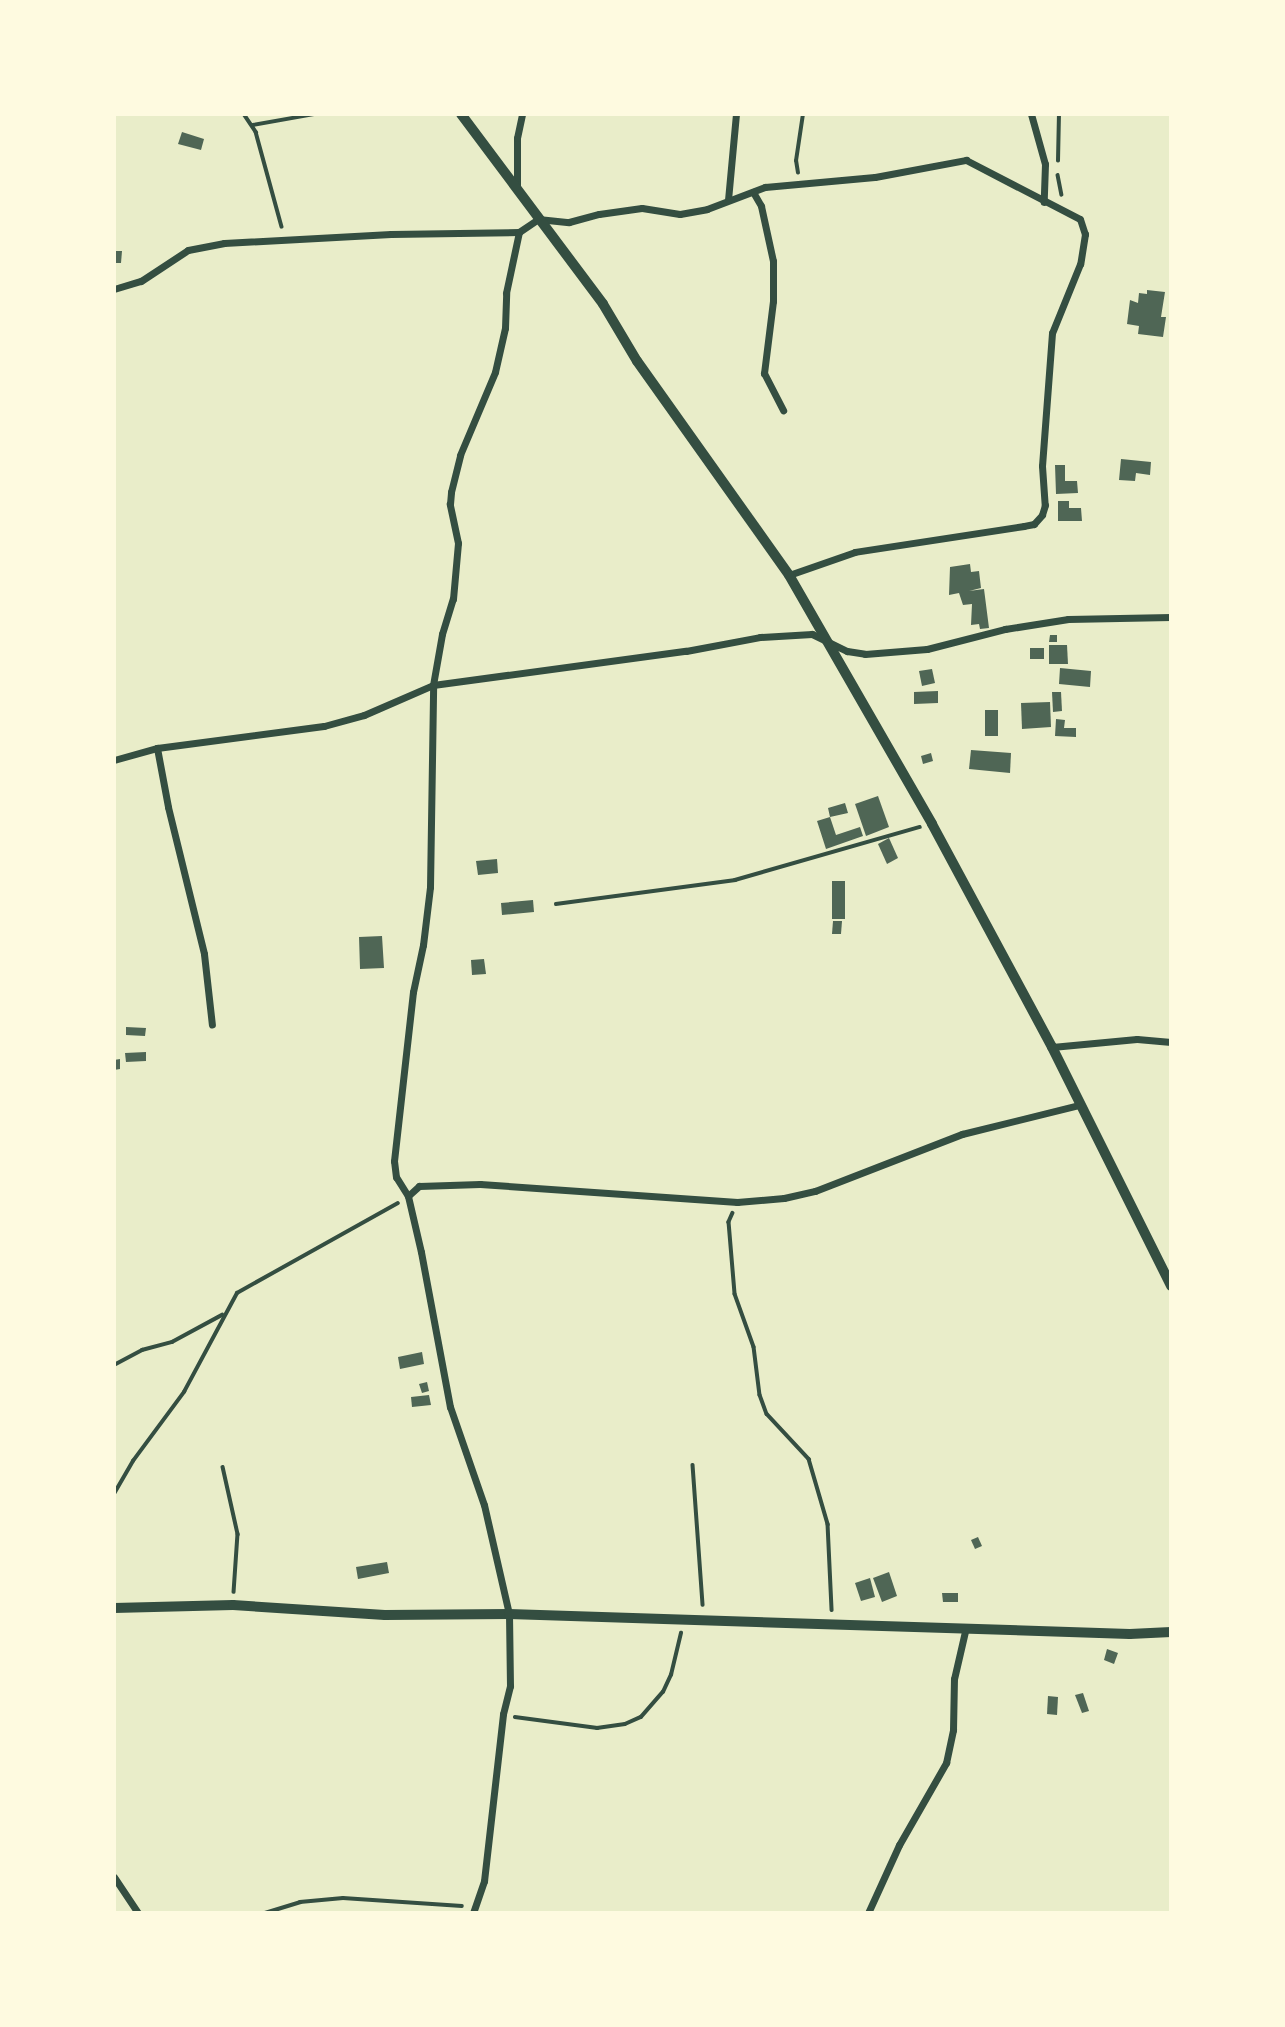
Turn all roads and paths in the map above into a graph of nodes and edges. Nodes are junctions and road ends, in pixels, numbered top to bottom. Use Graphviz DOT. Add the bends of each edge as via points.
graph roads {
  1 [pos="244,114"];
  2 [pos="315,114"];
  3 [pos="461,114"];
  4 [pos="522,114"];
  5 [pos="736,114"];
  6 [pos="803,114"];
  7 [pos="1031,114"];
  8 [pos="1059,114"];
  9 [pos="253,125"];
  10 [pos="800,182"];
  11 [pos="517,187"];
  12 [pos="753,192"];
  13 [pos="728,200"];
  14 [pos="1044,202"];
  15 [pos="1065,211"];
  16 [pos="538,219"];
  17 [pos="519,232"];
  18 [pos="285,239"];
  19 [pos="114,289"];
  20 [pos="783,410"];
  21 [pos="789,575"];
  22 [pos="1171,617"];
  23 [pos="827,641"];
  24 [pos="433,685"];
  25 [pos="158,748"];
  26 [pos="114,760"];
  27 [pos="932,824"];
  28 [pos="556,904"];
  29 [pos="212,1026"];
  30 [pos="1171,1042"];
  31 [pos="1052,1047"];
  32 [pos="1079,1105"];
  33 [pos="408,1196"];
  34 [pos="737,1202"];
  35 [pos="1171,1286"];
  36 [pos="224,1314"];
  37 [pos="114,1365"];
  38 [pos="693,1465"];
  39 [pos="223,1467"];
  40 [pos="114,1494"];
  41 [pos="233,1605"];
  42 [pos="114,1608"];
  43 [pos="509,1614"];
  44 [pos="685,1618"];
  45 [pos="704,1618"];
  46 [pos="832,1624"];
  47 [pos="966,1626"];
  48 [pos="1171,1632"];
  49 [pos="503,1714"];
  50 [pos="114,1877"];
  51 [pos="474,1910"];
  52 [pos="138,1913"];
  53 [pos="265,1913"];
  54 [pos="868,1913"];
  1 -- 9 [label="path"];
  2 -- 9 [label="path"];
  3 -- 11 [label="street"];
  4 -- 11 [label="street"];
  5 -- 13 [label="street"];
  6 -- 10 [label="path" via="796,160"];
  7 -- 14 [label="street" via="1045,164"];
  8 -- 15 [label="path" via="1058,171"];
  9 -- 18 [label="path"];
  10 -- 12 [label="street"];
  10 -- 14 [label="street" via="875,177 966,160"];
  11 -- 16 [label="street"];
  12 -- 13 [label="street"];
  12 -- 20 [label="street" via="761,206 773,261 764,373"];
  13 -- 16 [label="street" via="680,214 642,208 569,222"];
  14 -- 15 [label="street"];
  15 -- 21 [label="street" via="1080,219 1085,234 1080,264 1052,333 1042,515 1034,524 855,552"];
  16 -- 17 [label="street"];
  16 -- 21 [label="street" via="603,304 636,361"];
  17 -- 18 [label="street"];
  17 -- 24 [label="street" via="495,372 460,455 451,492 457,554 453,598"];
  18 -- 19 [label="street" via="188,250 141,281"];
  21 -- 23 [label="street"];
  22 -- 23 [label="street" via="1068,620 1005,629 926,649 865,654"];
  23 -- 24 [label="street" via="799,632"];
  23 -- 27 [label="street"];
  24 -- 25 [label="street" via="364,715 324,726"];
  24 -- 33 [label="street" via="430,887 394,1161 396,1177"];
  25 -- 26 [label="street"];
  25 -- 29 [label="street" via="204,954"];
  27 -- 28 [label="path" via="735,880"];
  27 -- 31 [label="street"];
  30 -- 31 [label="street" via="1137,1039"];
  31 -- 32 [label="street"];
  32 -- 34 [label="street" via="962,1134 815,1191"];
  32 -- 35 [label="street"];
  33 -- 34 [label="street" via="419,1186 480,1184"];
  33 -- 36 [label="path" via="251,1283 237,1293"];
  33 -- 43 [label="street" via="450,1407 484,1505"];
  34 -- 46 [label="path" via="729,1222 736,1294 754,1347 767,1414 809,1459 828,1524"];
  36 -- 37 [label="path" via="172,1342 142,1350"];
  36 -- 40 [label="path" via="184,1392"];
  38 -- 45 [label="path"];
  39 -- 41 [label="path" via="238,1534"];
  41 -- 42 [label="street"];
  41 -- 43 [label="street" via="385,1615"];
  43 -- 44 [label="street"];
  43 -- 49 [label="street" via="512,1665"];
  44 -- 45 [label="street"];
  44 -- 49 [label="path" via="671,1675 641,1717 597,1728"];
  45 -- 46 [label="street"];
  46 -- 47 [label="street"];
  47 -- 48 [label="street"];
  47 -- 54 [label="street" via="954,1679 953,1730 946,1763 899,1845"];
  49 -- 51 [label="street" via="484,1881"];
  50 -- 52 [label="street"];
  51 -- 53 [label="path" via="394,1899 343,1898 300,1902"];
}
